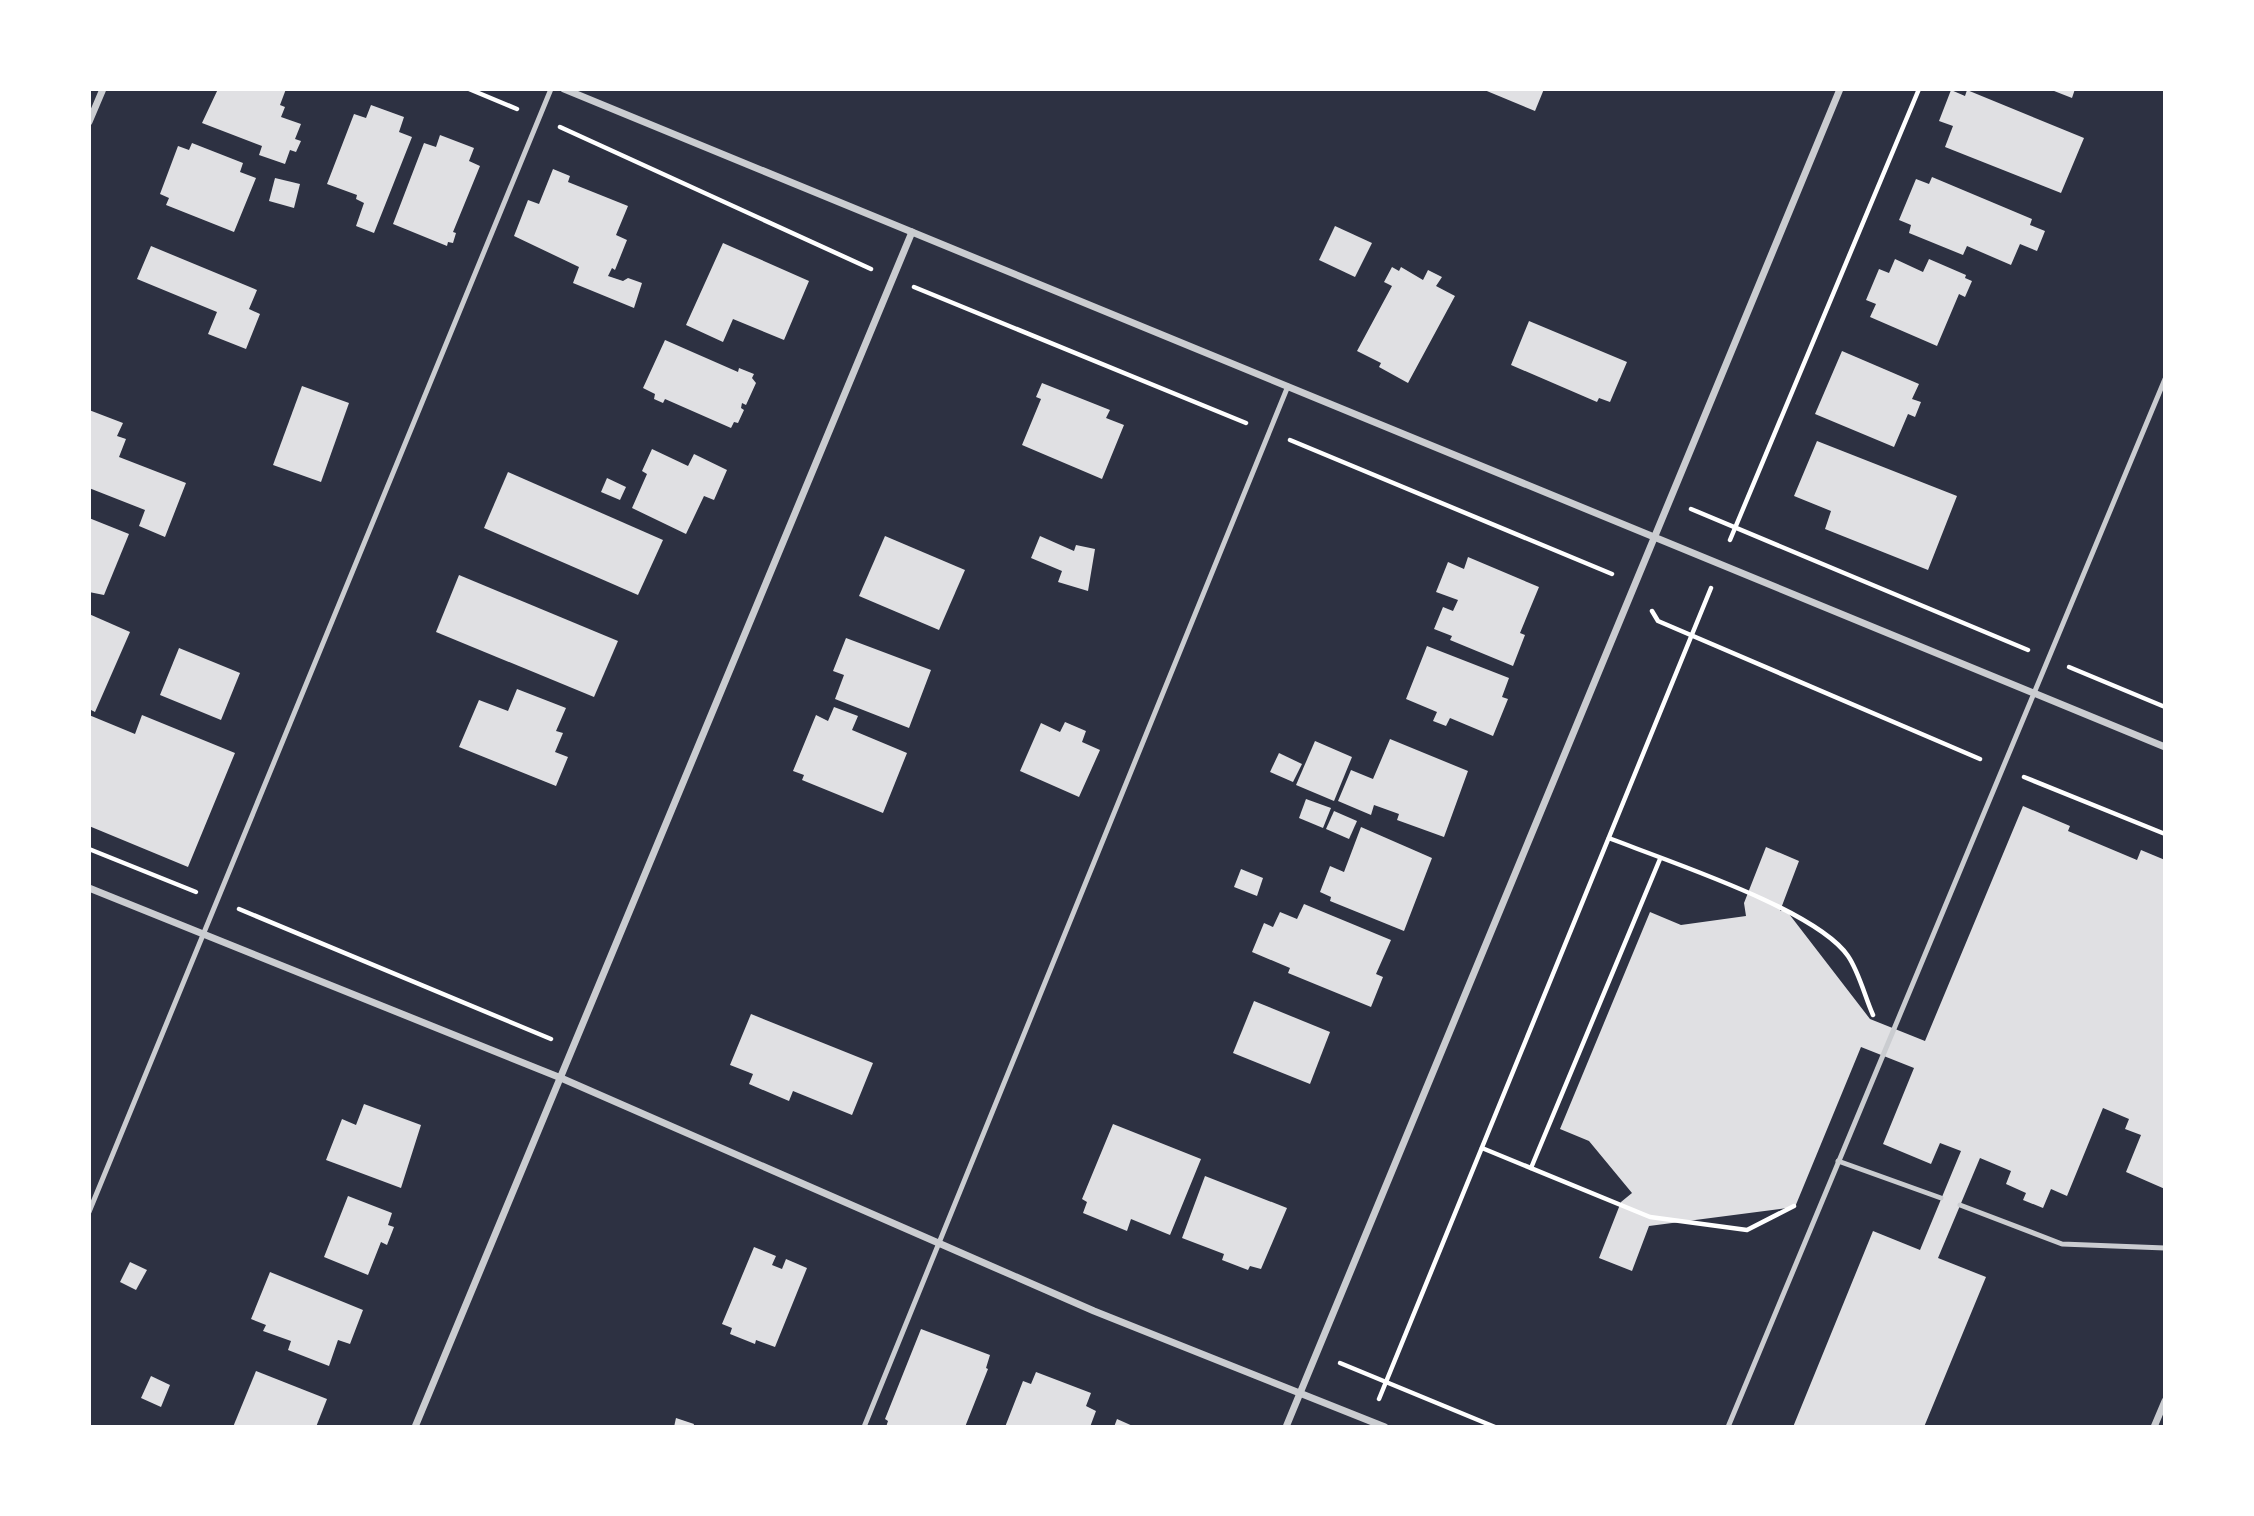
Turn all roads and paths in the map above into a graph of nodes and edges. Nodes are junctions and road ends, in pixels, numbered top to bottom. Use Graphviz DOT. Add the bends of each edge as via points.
graph roads {
  1 [pos="103,89"];
  2 [pos="469,89"];
  3 [pos="551,89"];
  4 [pos="564,89"];
  5 [pos="1840,89"];
  6 [pos="1919,89"];
  7 [pos="540,118"];
  8 [pos="89,122"];
  9 [pos="912,232"];
  10 [pos="893,279"];
  11 [pos="2165,379"];
  12 [pos="1289,386"];
  13 [pos="1270,432"];
  14 [pos="1670,501"];
  15 [pos="1735,527"];
  16 [pos="1655,539"];
  17 [pos="1720,565"];
  18 [pos="1636,584"];
  19 [pos="1692,635"];
  20 [pos="2048,658"];
  21 [pos="2033,693"];
  22 [pos="2165,707"];
  23 [pos="2165,747"];
  24 [pos="2002,768"];
  25 [pos="2165,834"];
  26 [pos="1609,838"];
  27 [pos="89,849"];
  28 [pos="1660,859"];
  29 [pos="89,888"];
  30 [pos="218,900"];
  31 [pos="203,936"];
  32 [pos="1874,1019"];
  33 [pos="573,1048"];
  34 [pos="561,1078"];
  35 [pos="1482,1148"];
  36 [pos="1838,1161"];
  37 [pos="1531,1168"];
  38 [pos="1941,1198"];
  39 [pos="1798,1203"];
  40 [pos="1960,1205"];
  41 [pos="89,1212"];
  42 [pos="939,1243"];
  43 [pos="2165,1248"];
  44 [pos="1316,1354"];
  45 [pos="1386,1382"];
  46 [pos="1300,1392"];
  47 [pos="2165,1401"];
  48 [pos="1370,1420"];
  49 [pos="415,1427"];
  50 [pos="864,1427"];
  51 [pos="1286,1427"];
  52 [pos="1385,1427"];
  53 [pos="1496,1427"];
  54 [pos="1728,1427"];
  55 [pos="2154,1427"];
  1 -- 8 [label="street"];
  2 -- 7 [label="path"];
  3 -- 7 [label="lane"];
  4 -- 9 [label="street"];
  5 -- 14 [label="street"];
  6 -- 15 [label="path"];
  7 -- 10 [label="path"];
  7 -- 30 [label="lane"];
  9 -- 10 [label="street"];
  9 -- 12 [label="street"];
  10 -- 13 [label="path"];
  10 -- 33 [label="street"];
  11 -- 20 [label="lane"];
  12 -- 13 [label="lane"];
  12 -- 16 [label="street"];
  13 -- 18 [label="path"];
  13 -- 42 [label="lane"];
  14 -- 15 [label="path"];
  14 -- 16 [label="street"];
  15 -- 17 [label="path"];
  15 -- 20 [label="path"];
  16 -- 17 [label="street"];
  16 -- 18 [label="street"];
  17 -- 19 [label="path"];
  17 -- 21 [label="street"];
  18 -- 19 [label="path" via="1658,621"];
  18 -- 44 [label="street"];
  19 -- 24 [label="path"];
  19 -- 26 [label="path"];
  20 -- 21 [label="lane"];
  20 -- 22 [label="path"];
  21 -- 23 [label="street"];
  21 -- 24 [label="lane"];
  24 -- 25 [label="path"];
  24 -- 36 [label="lane"];
  26 -- 28 [label="path"];
  26 -- 35 [label="path"];
  27 -- 30 [label="path"];
  28 -- 32 [label="path" via="1768,902 1829,935 1849,957"];
  28 -- 37 [label="path"];
  29 -- 31 [label="street"];
  30 -- 31 [label="lane"];
  30 -- 33 [label="path"];
  31 -- 34 [label="street"];
  31 -- 41 [label="lane"];
  33 -- 34 [label="street"];
  34 -- 42 [label="street"];
  34 -- 49 [label="street"];
  35 -- 37 [label="path"];
  35 -- 45 [label="path"];
  36 -- 38 [label="lane"];
  36 -- 54 [label="lane"];
  37 -- 39 [label="path" via="1650,1217 1747,1230"];
  40 -- 43 [label="lane" via="2062,1244"];
  42 -- 46 [label="street" via="1094,1311"];
  42 -- 50 [label="lane"];
  44 -- 45 [label="path"];
  44 -- 46 [label="street"];
  45 -- 48 [label="path"];
  45 -- 53 [label="path"];
  46 -- 48 [label="street"];
  46 -- 51 [label="street"];
  47 -- 55 [label="street"];
  48 -- 52 [label="street"];
}
